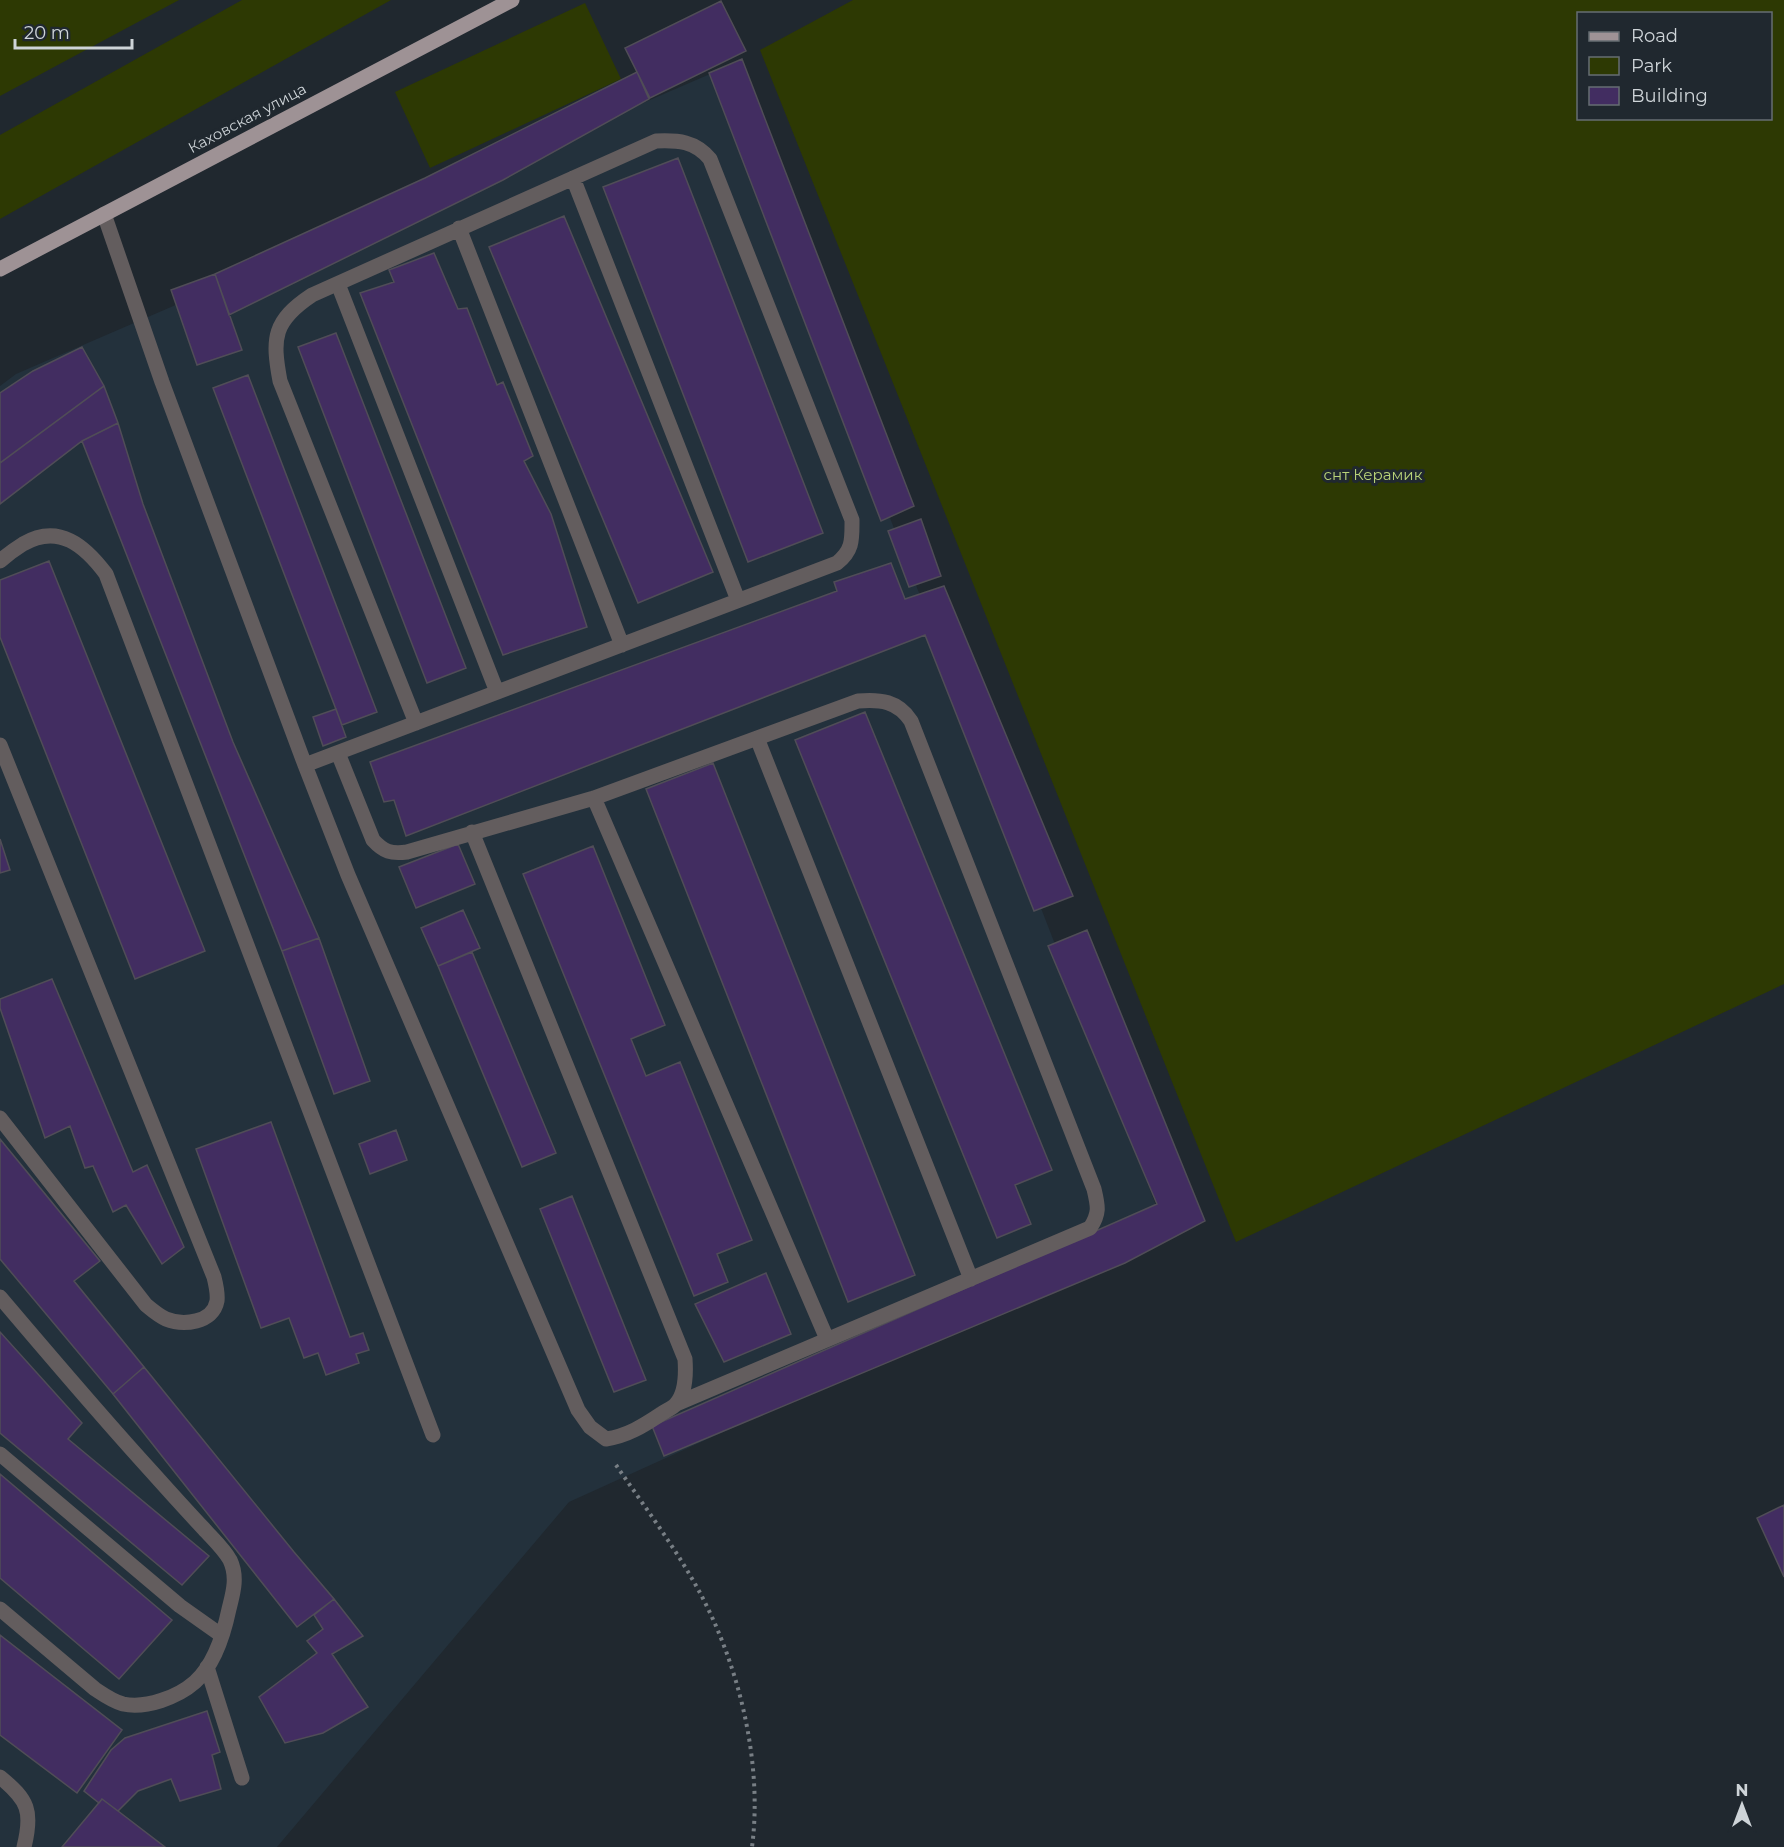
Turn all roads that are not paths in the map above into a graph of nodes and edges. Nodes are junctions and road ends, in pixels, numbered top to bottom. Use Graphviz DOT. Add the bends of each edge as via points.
graph roads {
  1 [pos="512,0"];
  2 [pos="573,178"];
  3 [pos="104,214"];
  4 [pos="459,228"];
  5 [pos="0,269"];
  6 [pos="338,284"];
  7 [pos="0,561"];
  8 [pos="738,600"];
  9 [pos="622,645"];
  10 [pos="497,692"];
  11 [pos="416,723"];
  12 [pos="757,738"];
  13 [pos="0,745"];
  14 [pos="338,753"];
  15 [pos="305,765"];
  16 [pos="594,798"];
  17 [pos="472,832"];
  18 [pos="0,1118"];
  19 [pos="971,1279"];
  20 [pos="0,1297"];
  21 [pos="827,1339"];
  22 [pos="676,1404"];
  23 [pos="433,1435"];
  24 [pos="0,1454"];
  25 [pos="0,1609"];
  26 [pos="221,1635"];
  27 [pos="207,1667"];
  28 [pos="0,1777"];
  29 [pos="242,1778"];
  30 [pos="24,1847"];
  1 -- 3 [label="main road, Каховская улица"];
  2 -- 4 [label="lane"];
  2 -- 8 [label="lane"];
  2 -- 8 [label="lane" via="656,141 692,144 710,159 852,520 850,548 837,563"];
  3 -- 5 [label="main road, Каховская улица"];
  3 -- 15 [label="lane" via="162,382"];
  4 -- 6 [label="lane"];
  4 -- 9 [label="lane"];
  6 -- 10 [label="lane"];
  6 -- 11 [label="lane" via="296,306 278,331 275,355 280,381"];
  7 -- 23 [label="lane" via="35,539 62,537 80,544 106,574"];
  8 -- 9 [label="lane"];
  9 -- 10 [label="lane"];
  10 -- 11 [label="lane"];
  11 -- 14 [label="lane"];
  12 -- 16 [label="lane"];
  12 -- 19 [label="lane"];
  12 -- 19 [label="lane" via="858,701 885,700 906,713 911,721 1094,1189 1098,1210 1090,1228"];
  13 -- 18 [label="lane" via="214,1277 217,1302 212,1311 194,1322 180,1323 164,1318 146,1305"];
  14 -- 15 [label="lane"];
  14 -- 17 [label="lane" via="368,831 383,851 407,852"];
  15 -- 22 [label="lane" via="348,875 578,1410 590,1427 606,1439 639,1429"];
  16 -- 17 [label="lane"];
  16 -- 21 [label="lane"];
  17 -- 22 [label="lane" via="685,1359 686,1374"];
  19 -- 21 [label="lane"];
  20 -- 26 [label="lane" via="229,1559 235,1575"];
  21 -- 22 [label="lane"];
  24 -- 26 [label="lane" via="180,1606"];
  25 -- 27 [label="lane" via="95,1689 123,1704 146,1704 173,1695 195,1682"];
  26 -- 27 [label="lane"];
  27 -- 29 [label="lane"];
  28 -- 30 [label="lane" via="21,1796 27,1809 29,1822"];
}
